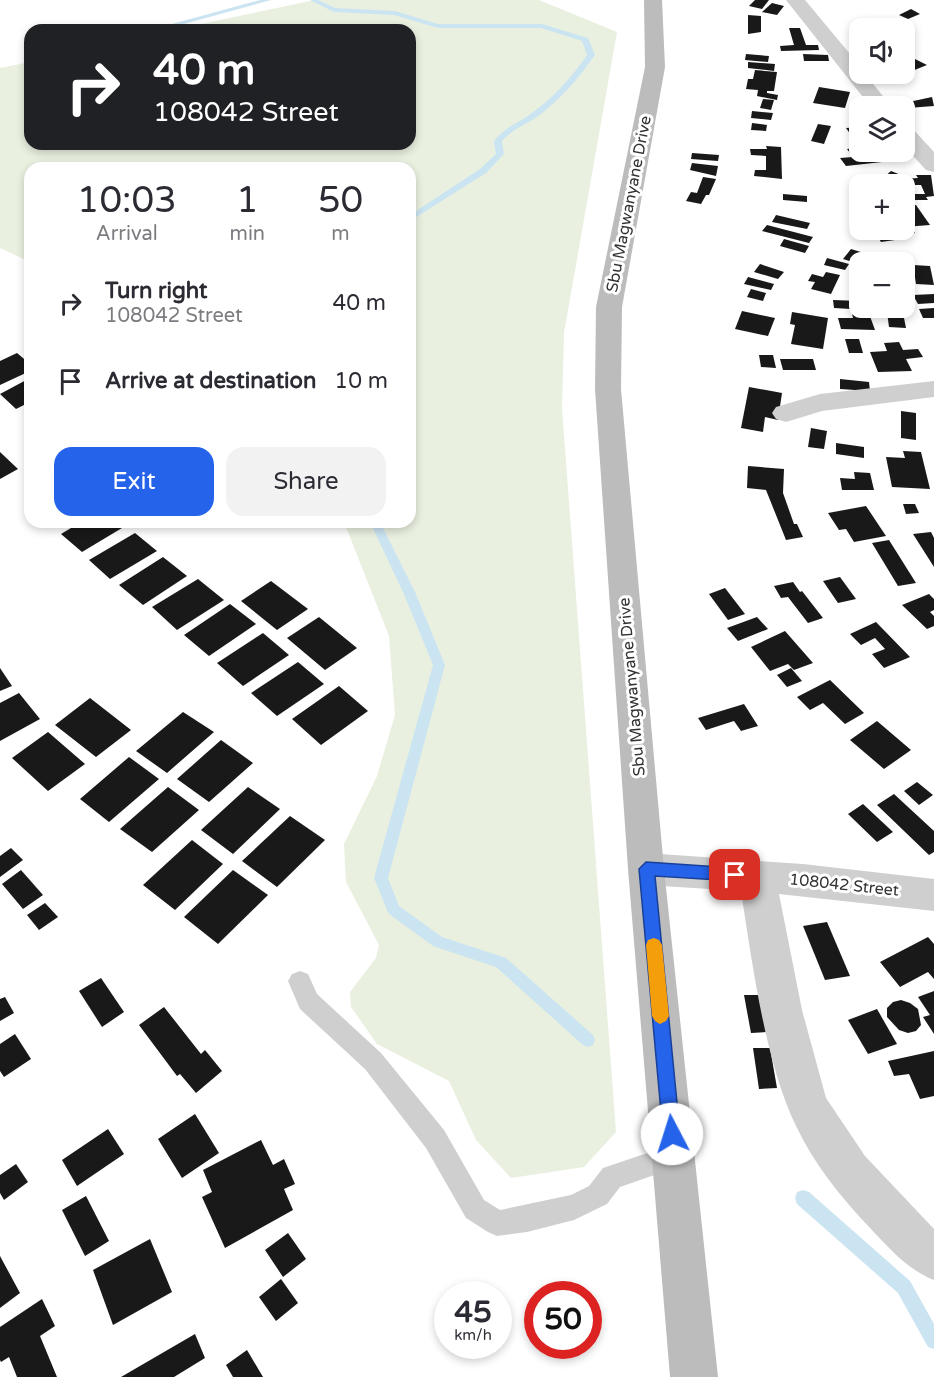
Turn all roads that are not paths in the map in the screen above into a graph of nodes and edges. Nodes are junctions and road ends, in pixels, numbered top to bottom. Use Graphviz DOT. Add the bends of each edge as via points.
graph roads {
  1 [pos="653,0"];
  2 [pos="795,0"];
  3 [pos="873,96"];
  4 [pos="915,145"];
  5 [pos="934,165"];
  6 [pos="934,389"];
  7 [pos="786,413"];
  8 [pos="646,869"];
  9 [pos="757,876"];
  10 [pos="934,895"];
  11 [pos="300,981"];
  12 [pos="674,1156"];
  13 [pos="934,1258"];
  14 [pos="694,1377"];
  1 -- 8 [label="main road, Sbu Magwanyane Drive" via="655,67 609,307 608,389"];
  2 -- 3 [label="street"];
  4 -- 5 [label="street"];
  6 -- 7 [label="street" via="820,403"];
  8 -- 9 [label="street, 108042 Street"];
  8 -- 12 [label="main road, Sbu Magwanyane Drive"];
  9 -- 10 [label="street, 108042 Street"];
  9 -- 13 [label="street" via="782,1006 811,1111 835,1153"];
  11 -- 12 [label="lane" via="308,1000 373,1061 435,1139 476,1209 497,1223 574,1207 598,1195 612,1177"];
  12 -- 14 [label="main road, Sbu Magwanyane Drive"];
}
